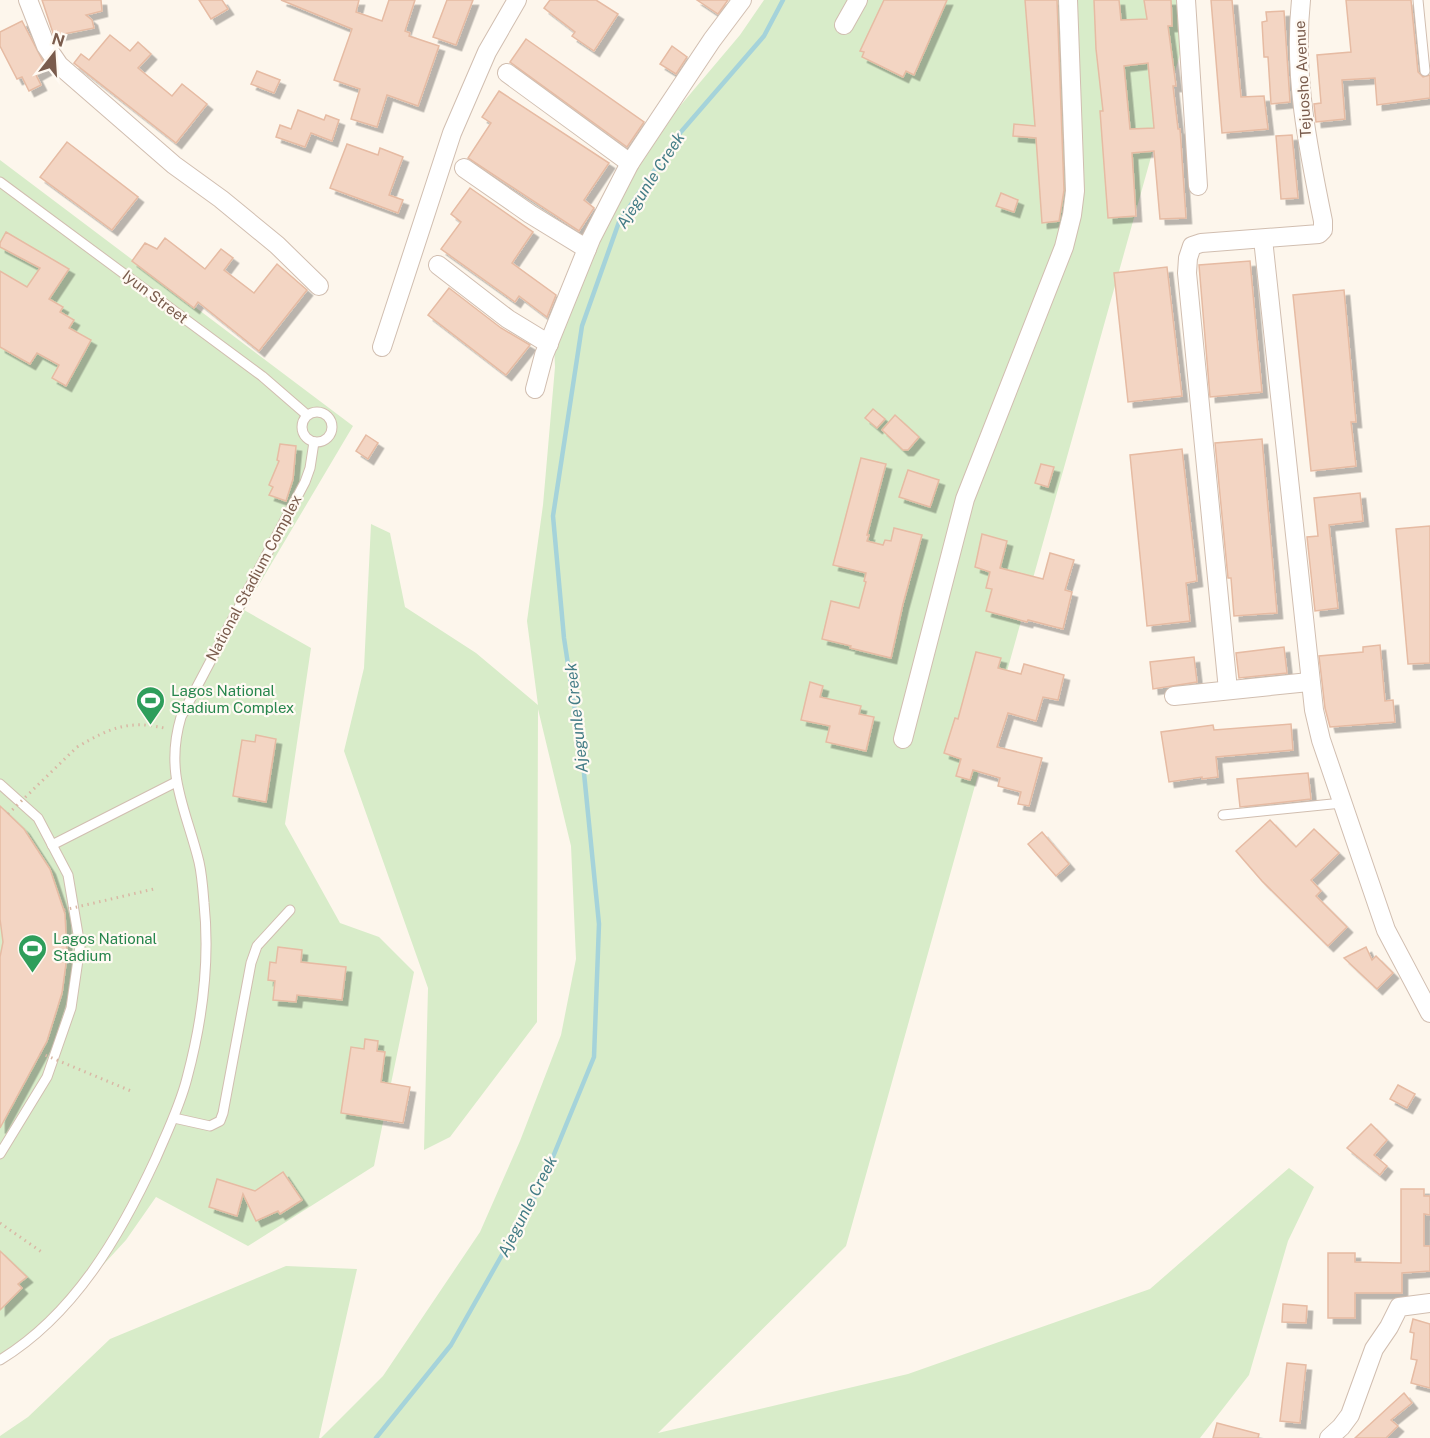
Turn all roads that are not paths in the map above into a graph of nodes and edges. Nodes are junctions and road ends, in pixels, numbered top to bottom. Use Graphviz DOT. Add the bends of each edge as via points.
graph roads {
  1 [pos="28,0"];
  2 [pos="517,0"];
  3 [pos="742,0"];
  4 [pos="858,0"];
  5 [pos="1068,0"];
  6 [pos="1186,0"];
  7 [pos="1301,0"];
  8 [pos="1418,0"];
  9 [pos="844,25"];
  10 [pos="1425,71"];
  11 [pos="507,72"];
  12 [pos="630,162"];
  13 [pos="464,168"];
  14 [pos="0,182"];
  15 [pos="1198,186"];
  16 [pos="1263,239"];
  17 [pos="587,249"];
  18 [pos="438,265"];
  19 [pos="319,286"];
  20 [pos="549,344"];
  21 [pos="382,347"];
  22 [pos="535,389"];
  23 [pos="307,415"];
  24 [pos="314,442"];
  25 [pos="1310,682"];
  26 [pos="1228,690"];
  27 [pos="1174,696"];
  28 [pos="903,739"];
  29 [pos="176,782"];
  30 [pos="0,784"];
  31 [pos="1342,803"];
  32 [pos="1223,815"];
  33 [pos="52,845"];
  34 [pos="290,910"];
  35 [pos="1430,1013"];
  36 [pos="174,1119"];
  37 [pos="0,1154"];
  38 [pos="1430,1303"];
  39 [pos="0,1360"];
  40 [pos="1336,1434"];
  1 -- 19 [label="street" via="46,46 59,65 174,165 277,245"];
  2 -- 21 [label="street" via="487,52 452,133"];
  3 -- 12 [label="street"];
  4 -- 9 [label="street"];
  5 -- 28 [label="street" via="1075,191 1072,215 1064,247 965,498"];
  6 -- 15 [label="street"];
  7 -- 16 [label="street, Tejuosho Avenue" via="1298,23 1305,132 1323,230 1319,234"];
  8 -- 10 [label="lane"];
  11 -- 12 [label="street"];
  12 -- 17 [label="street"];
  13 -- 17 [label="street"];
  14 -- 23 [label="lane, Iyun Street" via="262,376"];
  16 -- 25 [label="street"];
  16 -- 26 [label="street" via="1200,243 1192,246 1188,258"];
  17 -- 20 [label="street"];
  18 -- 20 [label="street" via="508,319"];
  20 -- 22 [label="street"];
  23 -- 24 [label="lane" via="302,428"];
  23 -- 24 [label="lane" via="320,412 331,421 330,434 323,441"];
  24 -- 29 [label="lane, National Stadium Complex" via="305,482 182,717 174,758"];
  25 -- 26 [label="street"];
  25 -- 31 [label="street" via="1321,740"];
  26 -- 27 [label="street"];
  29 -- 33 [label="lane"];
  29 -- 36 [label="lane, National Stadium Complex" via="199,864 207,933 198,1026"];
  30 -- 33 [label="lane" via="38,818"];
  31 -- 32 [label="lane"];
  31 -- 35 [label="street" via="1386,930"];
  33 -- 37 [label="lane" via="68,875 80,946 71,1008 46,1077"];
  34 -- 36 [label="lane" via="257,946 251,963 220,1121 210,1126"];
  36 -- 39 [label="lane, National Stadium Complex" via="131,1212 97,1266 30,1340"];
  38 -- 40 [label="street" via="1398,1307 1374,1349 1350,1415"];
}
